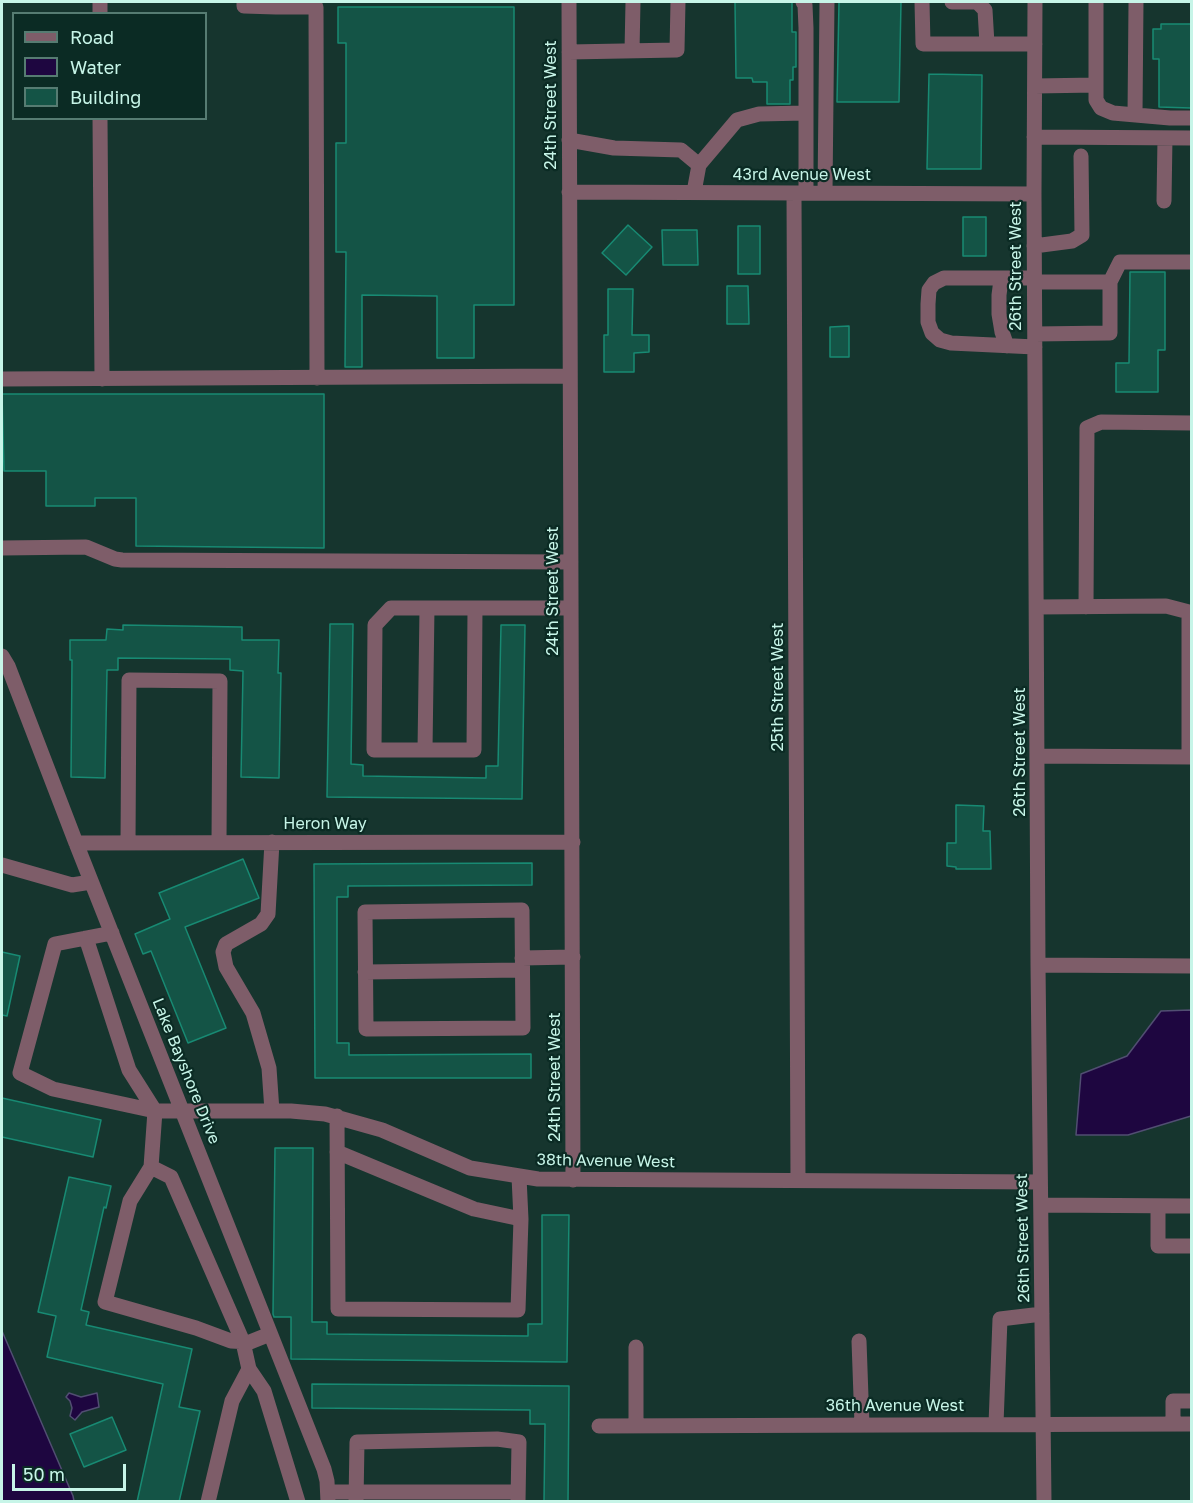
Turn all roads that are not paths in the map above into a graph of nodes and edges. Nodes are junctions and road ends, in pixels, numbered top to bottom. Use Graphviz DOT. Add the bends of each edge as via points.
graph roads {
  1 [pos="568,2"];
  2 [pos="633,2"];
  3 [pos="678,2"];
  4 [pos="827,2"];
  5 [pos="922,2"];
  6 [pos="952,2"];
  7 [pos="1035,2"];
  8 [pos="1096,2"];
  9 [pos="1136,2"];
  10 [pos="804,3"];
  11 [pos="244,4"];
  12 [pos="276,4"];
  13 [pos="987,44"];
  14 [pos="1035,44"];
  15 [pos="632,51"];
  16 [pos="569,52"];
  17 [pos="1096,85"];
  18 [pos="1035,86"];
  19 [pos="805,113"];
  20 [pos="1135,115"];
  21 [pos="1191,118"];
  22 [pos="100,120"];
  23 [pos="1034,137"];
  24 [pos="1165,138"];
  25 [pos="1191,138"];
  26 [pos="569,140"];
  27 [pos="1081,156"];
  28 [pos="699,165"];
  29 [pos="569,192"];
  30 [pos="694,192"];
  31 [pos="800,193"];
  32 [pos="825,193"];
  33 [pos="1034,194"];
  34 [pos="1164,201"];
  35 [pos="1034,246"];
  36 [pos="1191,262"];
  37 [pos="1001,280"];
  38 [pos="1035,280"];
  39 [pos="1110,282"];
  40 [pos="1035,341"];
  41 [pos="1007,346"];
  42 [pos="570,376"];
  43 [pos="317,378"];
  44 [pos="102,379"];
  45 [pos="2,380"];
  46 [pos="1191,423"];
  47 [pos="2,548"];
  48 [pos="570,562"];
  49 [pos="1037,607"];
  50 [pos="1086,607"];
  51 [pos="427,608"];
  52 [pos="475,608"];
  53 [pos="571,608"];
  54 [pos="1190,612"];
  55 [pos="2,656"];
  56 [pos="425,750"];
  57 [pos="1038,756"];
  58 [pos="1190,757"];
  59 [pos="219,842"];
  60 [pos="272,842"];
  61 [pos="573,842"];
  62 [pos="76,843"];
  63 [pos="128,843"];
  64 [pos="2,865"];
  65 [pos="92,882"];
  66 [pos="112,933"];
  67 [pos="86,938"];
  68 [pos="573,957"];
  69 [pos="522,964"];
  70 [pos="1038,965"];
  71 [pos="1191,966"];
  72 [pos="365,972"];
  73 [pos="155,1111"];
  74 [pos="272,1111"];
  75 [pos="183,1112"];
  76 [pos="337,1116"];
  77 [pos="337,1152"];
  78 [pos="151,1167"];
  79 [pos="519,1177"];
  80 [pos="573,1180"];
  81 [pos="798,1180"];
  82 [pos="1040,1182"];
  83 [pos="1041,1205"];
  84 [pos="1158,1206"];
  85 [pos="1191,1206"];
  86 [pos="521,1219"];
  87 [pos="1191,1246"];
  88 [pos="1042,1314"];
  89 [pos="270,1334"];
  90 [pos="859,1341"];
  91 [pos="243,1342"];
  92 [pos="636,1347"];
  93 [pos="249,1369"];
  94 [pos="1191,1401"];
  95 [pos="996,1424"];
  96 [pos="1044,1424"];
  97 [pos="1173,1424"];
  98 [pos="1191,1424"];
  99 [pos="862,1425"];
  100 [pos="599,1426"];
  101 [pos="636,1426"];
  102 [pos="328,1497"];
  103 [pos="356,1497"];
  104 [pos="518,1497"];
  105 [pos="208,1502"];
  106 [pos="298,1502"];
  107 [pos="1044,1502"];
  1 -- 16 [label="street, 24th Street West"];
  2 -- 15 [label="street"];
  3 -- 15 [label="street" via="677,50"];
  4 -- 32 [label="street"];
  5 -- 13 [label="street" via="923,44"];
  6 -- 13 [label="street" via="977,2 986,10"];
  7 -- 14 [label="street, 26th Street West"];
  8 -- 17 [label="street"];
  9 -- 20 [label="street"];
  10 -- 19 [label="street, 25th Street West"];
  11 -- 12 [label="street"];
  12 -- 43 [label="street" via="316,7"];
  13 -- 14 [label="street"];
  14 -- 18 [label="street, 26th Street West"];
  15 -- 16 [label="street"];
  16 -- 26 [label="street, 24th Street West"];
  17 -- 18 [label="street"];
  17 -- 20 [label="street" via="1096,100 1101,108"];
  18 -- 23 [label="street, 26th Street West"];
  19 -- 28 [label="street" via="759,114 737,120"];
  19 -- 31 [label="street, 25th Street West"];
  20 -- 21 [label="street"];
  22 -- 44 [label="street"];
  23 -- 24 [label="street"];
  23 -- 33 [label="street, 26th Street West"];
  24 -- 25 [label="street"];
  24 -- 34 [label="street"];
  26 -- 28 [label="street" via="614,148 681,150"];
  26 -- 29 [label="street, 24th Street West"];
  27 -- 35 [label="street" via="1082,235 1072,241"];
  28 -- 30 [label="street"];
  29 -- 30 [label="street, 43rd Avenue West"];
  29 -- 42 [label="street, 24th Street West"];
  30 -- 31 [label="street, 43rd Avenue West"];
  31 -- 32 [label="street, 43rd Avenue West"];
  31 -- 81 [label="street, 25th Street West"];
  32 -- 33 [label="street, 43rd Avenue West"];
  33 -- 35 [label="street, 26th Street West"];
  35 -- 38 [label="street, 26th Street West"];
  36 -- 39 [label="street" via="1120,262"];
  37 -- 38 [label="street"];
  37 -- 41 [label="street" via="999,314"];
  37 -- 41 [label="street" via="944,278 934,283 929,290 928,322 940,340"];
  38 -- 39 [label="street"];
  38 -- 40 [label="street, 26th Street West"];
  39 -- 40 [label="street" via="1110,333"];
  40 -- 41 [label="street"];
  40 -- 49 [label="street, 26th Street West"];
  42 -- 43 [label="street"];
  42 -- 48 [label="street, 24th Street West"];
  43 -- 44 [label="street"];
  44 -- 45 [label="street"];
  46 -- 50 [label="street" via="1101,422 1087,428"];
  47 -- 48 [label="street" via="86,547 122,560"];
  48 -- 53 [label="street, 24th Street West"];
  49 -- 50 [label="street"];
  49 -- 57 [label="street, 26th Street West"];
  50 -- 54 [label="street" via="1166,606"];
  51 -- 52 [label="street"];
  51 -- 56 [label="street"];
  51 -- 56 [label="street" via="391,608 375,625 374,750"];
  52 -- 53 [label="street"];
  52 -- 56 [label="street" via="474,750"];
  53 -- 61 [label="street, 24th Street West"];
  54 -- 58 [label="street"];
  55 -- 62 [label="street, Lake Bayshore Drive"];
  57 -- 58 [label="street"];
  57 -- 70 [label="street, 26th Street West"];
  59 -- 60 [label="street, Heron Way"];
  59 -- 63 [label="street, Heron Way"];
  59 -- 63 [label="street" via="220,681 129,681"];
  60 -- 61 [label="street, Heron Way"];
  60 -- 74 [label="street" via="268,914 261,924 225,944 223,952 225,967 253,1013 269,1068"];
  61 -- 68 [label="street, 24th Street West"];
  62 -- 63 [label="street, Heron Way"];
  62 -- 65 [label="street, Lake Bayshore Drive"];
  64 -- 65 [label="street" via="72,885"];
  65 -- 66 [label="street, Lake Bayshore Drive"];
  66 -- 67 [label="street"];
  66 -- 75 [label="street, Lake Bayshore Drive"];
  67 -- 73 [label="street" via="129,1070"];
  67 -- 73 [label="street, 38th Avenue West" via="55,944 20,1073 52,1089"];
  68 -- 69 [label="street"];
  68 -- 80 [label="street, 24th Street West"];
  69 -- 72 [label="street"];
  69 -- 72 [label="street" via="522,910 365,912"];
  69 -- 72 [label="street" via="523,1028 366,1029"];
  70 -- 71 [label="street"];
  70 -- 82 [label="street, 26th Street West"];
  73 -- 75 [label="street, 38th Avenue West"];
  73 -- 78 [label="street"];
  74 -- 75 [label="street, 38th Avenue West"];
  74 -- 76 [label="street, 38th Avenue West"];
  75 -- 89 [label="street, Lake Bayshore Drive"];
  76 -- 77 [label="street"];
  76 -- 79 [label="street, 38th Avenue West" via="382,1130 470,1168"];
  77 -- 86 [label="street" via="474,1209"];
  77 -- 86 [label="street" via="338,1309 518,1310"];
  78 -- 91 [label="street" via="171,1178"];
  78 -- 91 [label="street" via="130,1201 105,1302"];
  79 -- 80 [label="street, 38th Avenue West"];
  79 -- 86 [label="street"];
  80 -- 81 [label="street, 38th Avenue West"];
  81 -- 82 [label="street, 38th Avenue West"];
  82 -- 83 [label="street, 26th Street West"];
  83 -- 84 [label="street"];
  83 -- 88 [label="street, 26th Street West"];
  84 -- 85 [label="street"];
  84 -- 87 [label="street" via="1158,1246"];
  88 -- 95 [label="street" via="1000,1319"];
  88 -- 96 [label="street, 26th Street West"];
  89 -- 91 [label="street"];
  89 -- 102 [label="street, Lake Bayshore Drive" via="324,1469"];
  90 -- 99 [label="street"];
  91 -- 93 [label="street"];
  92 -- 101 [label="street"];
  93 -- 105 [label="street" via="232,1401"];
  93 -- 106 [label="street" via="264,1391"];
  94 -- 97 [label="street" via="1173,1401"];
  95 -- 96 [label="street, 36th Avenue West"];
  95 -- 99 [label="street, 36th Avenue West"];
  96 -- 97 [label="street, 36th Avenue West"];
  96 -- 107 [label="street, 26th Street West"];
  97 -- 98 [label="street, 36th Avenue West"];
  99 -- 101 [label="street, 36th Avenue West"];
  100 -- 101 [label="street, 36th Avenue West"];
  102 -- 103 [label="street"];
  103 -- 104 [label="street"];
  103 -- 104 [label="street" via="357,1442 497,1439 519,1442"];
}
